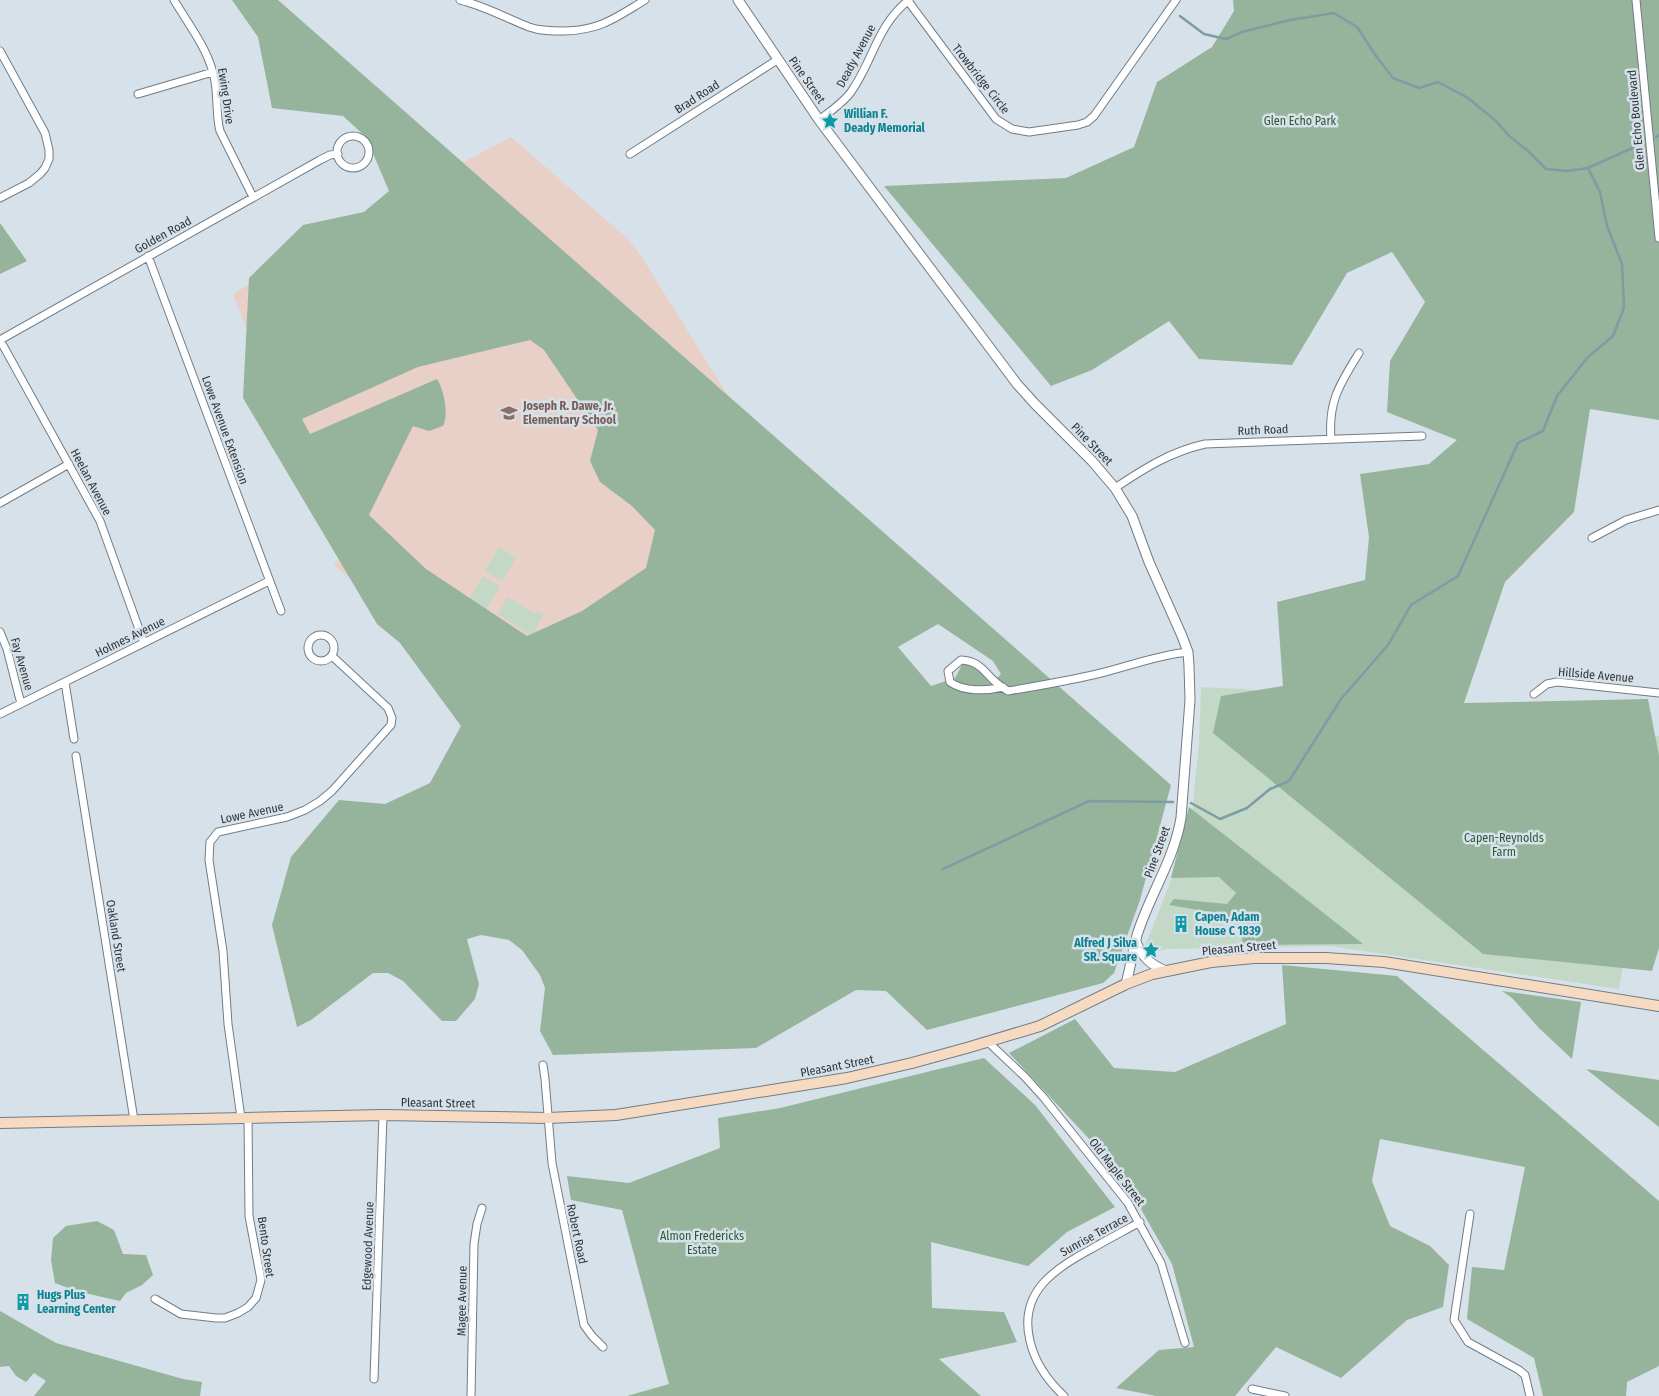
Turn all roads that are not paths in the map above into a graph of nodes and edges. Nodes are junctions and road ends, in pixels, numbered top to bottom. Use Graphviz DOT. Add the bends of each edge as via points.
graph roads {
  1 [pos="174,0"];
  2 [pos="460,0"];
  3 [pos="646,0"];
  4 [pos="738,0"];
  5 [pos="908,0"];
  6 [pos="1176,0"];
  7 [pos="1628,0"];
  8 [pos="1636,1"];
  9 [pos="0,51"];
  10 [pos="777,60"];
  11 [pos="213,72"];
  12 [pos="138,94"];
  13 [pos="820,120"];
  14 [pos="338,154"];
  15 [pos="630,154"];
  16 [pos="1655,159"];
  17 [pos="253,197"];
  18 [pos="0,198"];
  19 [pos="1659,238"];
  20 [pos="148,256"];
  21 [pos="0,340"];
  22 [pos="1360,353"];
  23 [pos="1422,436"];
  24 [pos="1331,439"];
  25 [pos="69,464"];
  26 [pos="1115,488"];
  27 [pos="0,503"];
  28 [pos="1659,510"];
  29 [pos="1592,538"];
  30 [pos="269,581"];
  31 [pos="281,611"];
  32 [pos="0,632"];
  33 [pos="144,643"];
  34 [pos="1188,652"];
  35 [pos="332,656"];
  36 [pos="65,682"];
  37 [pos="1003,687"];
  38 [pos="1659,693"];
  39 [pos="1534,694"];
  40 [pos="22,704"];
  41 [pos="0,714"];
  42 [pos="74,739"];
  43 [pos="76,756"];
  44 [pos="1136,942"];
  45 [pos="1166,971"];
  46 [pos="1126,984"];
  47 [pos="1659,1006"];
  48 [pos="988,1042"];
  49 [pos="543,1065"];
  50 [pos="383,1115"];
  51 [pos="245,1118"];
  52 [pos="548,1118"];
  53 [pos="134,1120"];
  54 [pos="0,1122"];
  55 [pos="482,1208"];
  56 [pos="1470,1214"];
  57 [pos="1140,1222"];
  58 [pos="155,1299"];
  59 [pos="1186,1343"];
  60 [pos="603,1347"];
  61 [pos="374,1379"];
  62 [pos="1252,1390"];
  63 [pos="471,1396"];
  64 [pos="1064,1396"];
  65 [pos="1285,1396"];
  66 [pos="1530,1396"];
  1 -- 11 [label="street, Ewing Drive"];
  2 -- 3 [label="street" via="529,27 553,31 588,30 600,26"];
  4 -- 10 [label="street, Pine Street"];
  5 -- 6 [label="street, Trowbridge Circle" via="996,119 1012,129 1029,132 1078,125 1094,116"];
  5 -- 13 [label="street, Deady Avenue" via="882,31 852,91"];
  7 -- 8 [label="street"];
  8 -- 16 [label="street, Glen Echo Boulevard"];
  9 -- 18 [label="street" via="45,133 49,150 45,168 40,174"];
  10 -- 13 [label="street, Pine Street"];
  10 -- 15 [label="street, Brad Road"];
  11 -- 12 [label="street"];
  11 -- 17 [label="street, Ewing Drive" via="220,131"];
  13 -- 26 [label="street, Pine Street" via="1017,384"];
  14 -- 14 [label="street, Golden Road" via="339,144 350,137 363,140 368,148 366,161 358,167 345,165"];
  14 -- 17 [label="street, Golden Road" via="326,157"];
  16 -- 19 [label="street, Glen Echo Boulevard"];
  17 -- 20 [label="street, Golden Road"];
  20 -- 21 [label="street, Golden Road"];
  20 -- 30 [label="street, Lowe Avenue Extension"];
  21 -- 25 [label="street, Heelan Avenue"];
  22 -- 24 [label="street" via="1336,392 1331,407"];
  23 -- 24 [label="street, Ruth Road"];
  24 -- 26 [label="street, Ruth Road" via="1206,444 1185,448 1153,463"];
  25 -- 27 [label="street"];
  25 -- 33 [label="street, Heelan Avenue" via="100,521"];
  26 -- 34 [label="street, Pine Street" via="1132,516 1148,562"];
  28 -- 29 [label="street" via="1626,520"];
  30 -- 31 [label="street, Lowe Avenue Extension"];
  30 -- 33 [label="street, Holmes Avenue"];
  32 -- 40 [label="street, Fay Avenue"];
  33 -- 36 [label="street, Holmes Avenue"];
  34 -- 37 [label="street" via="1051,684 1008,691"];
  34 -- 44 [label="street, Pine Street" via="1190,700 1180,826 1172,855"];
  35 -- 51 [label="street, Lowe Avenue" via="388,708 391,725 332,791 314,806 288,817 222,830 212,838 209,847 223,951 228,1024"];
  36 -- 40 [label="street, Holmes Avenue"];
  36 -- 42 [label="street"];
  37 -- 37 [label="street" via="963,689 950,682 948,670 961,660 968,660 984,669"];
  38 -- 39 [label="street, Hillside Avenue" via="1558,682 1547,684"];
  40 -- 41 [label="street, Holmes Avenue"];
  43 -- 53 [label="street, Oakland Street"];
  44 -- 45 [label="street" via="1148,961"];
  44 -- 46 [label="street, Pine Street"];
  45 -- 46 [label="main road, Pleasant Street"];
  45 -- 47 [label="main road, Pleasant Street" via="1254,958 1352,959"];
  46 -- 48 [label="main road, Pleasant Street" via="1040,1026"];
  48 -- 52 [label="main road, Pleasant Street" via="837,1079 616,1115"];
  48 -- 57 [label="street, Old Maple Street" via="1044,1098 1116,1186"];
  49 -- 52 [label="street, Robert Road"];
  50 -- 51 [label="main road, Pleasant Street"];
  50 -- 52 [label="main road, Pleasant Street"];
  50 -- 61 [label="street, Edgewood Avenue"];
  51 -- 53 [label="main road, Pleasant Street"];
  51 -- 58 [label="street, Bento Street" via="249,1216 261,1280 256,1298 248,1308 225,1318 181,1314"];
  52 -- 60 [label="street, Robert Road" via="552,1163 584,1325"];
  53 -- 54 [label="main road, Pleasant Street"];
  55 -- 63 [label="street, Magee Avenue" via="474,1244"];
  56 -- 66 [label="street" via="1454,1320 1468,1342 1525,1375"];
  57 -- 59 [label="street, Old Maple Street" via="1162,1263"];
  57 -- 64 [label="street, Sunrise Terrace" via="1064,1264 1049,1276 1033,1299 1028,1326 1031,1344 1044,1374"];
  62 -- 65 [label="street"];
}
